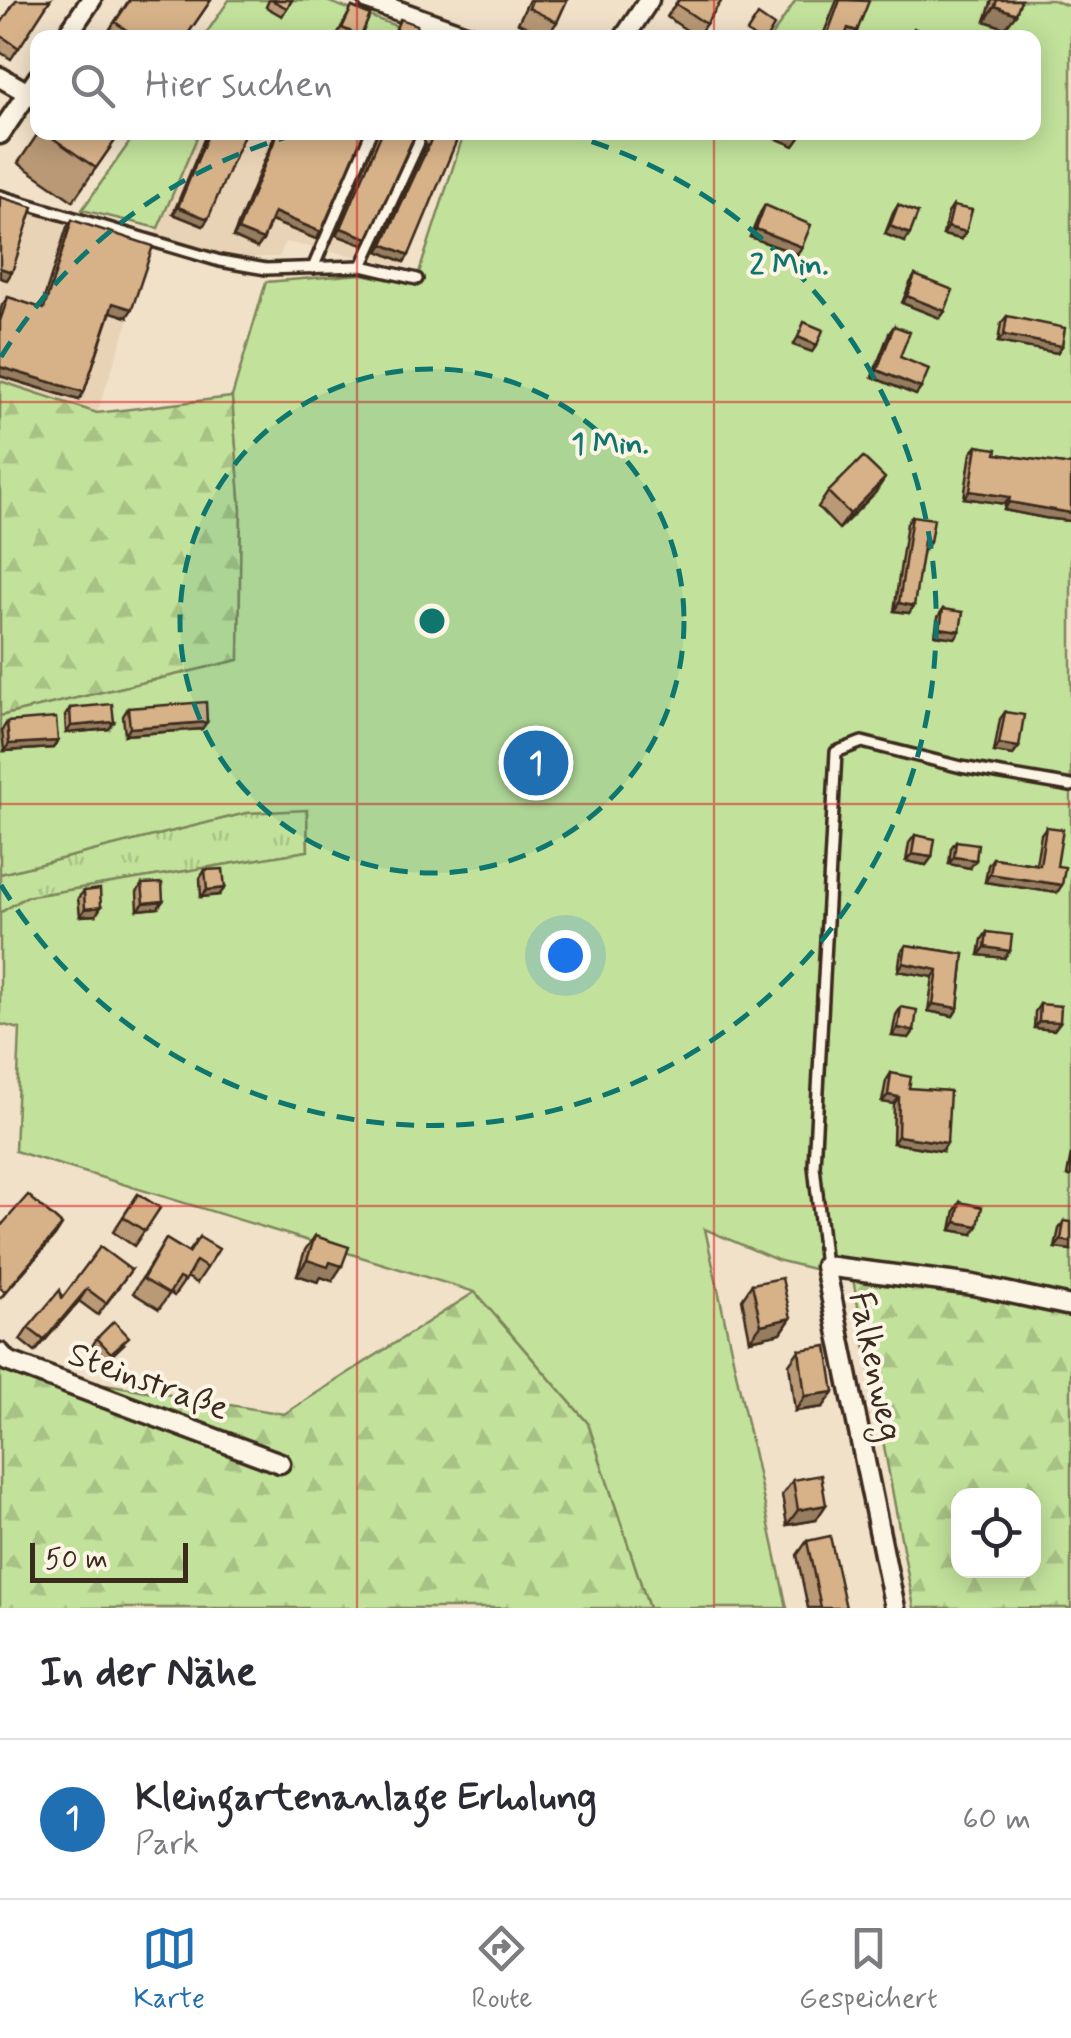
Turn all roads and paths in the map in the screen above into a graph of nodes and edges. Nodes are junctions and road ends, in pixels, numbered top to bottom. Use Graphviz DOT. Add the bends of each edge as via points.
graph roads {
  1 [pos="91,0"];
  2 [pos="649,0"];
  3 [pos="375,1"];
  4 [pos="70,30"];
  5 [pos="453,30"];
  6 [pos="629,30"];
  7 [pos="0,77"];
  8 [pos="30,84"];
  9 [pos="30,88"];
  10 [pos="0,134"];
  11 [pos="368,140"];
  12 [pos="419,142"];
  13 [pos="0,196"];
  14 [pos="362,266"];
  15 [pos="313,268"];
  16 [pos="418,279"];
  17 [pos="1071,786"];
  18 [pos="824,1266"];
  19 [pos="1071,1306"];
  20 [pos="0,1353"];
  21 [pos="280,1463"];
  22 [pos="895,1608"];
  1 -- 4 [label="street"];
  2 -- 6 [label="street"];
  3 -- 5 [label="street"];
  7 -- 8 [label="street"];
  9 -- 10 [label="street"];
  11 -- 15 [label="lane"];
  12 -- 14 [label="lane"];
  13 -- 15 [label="lane" via="220,261"];
  14 -- 15 [label="lane"];
  14 -- 16 [label="lane"];
  17 -- 18 [label="lane" via="862,742 836,752 814,1166"];
  18 -- 19 [label="street, Falkenweg" via="973,1285"];
  18 -- 22 [label="street, Falkenweg"];
  20 -- 21 [label="street, Steinstraße" via="7,1362"];
}
